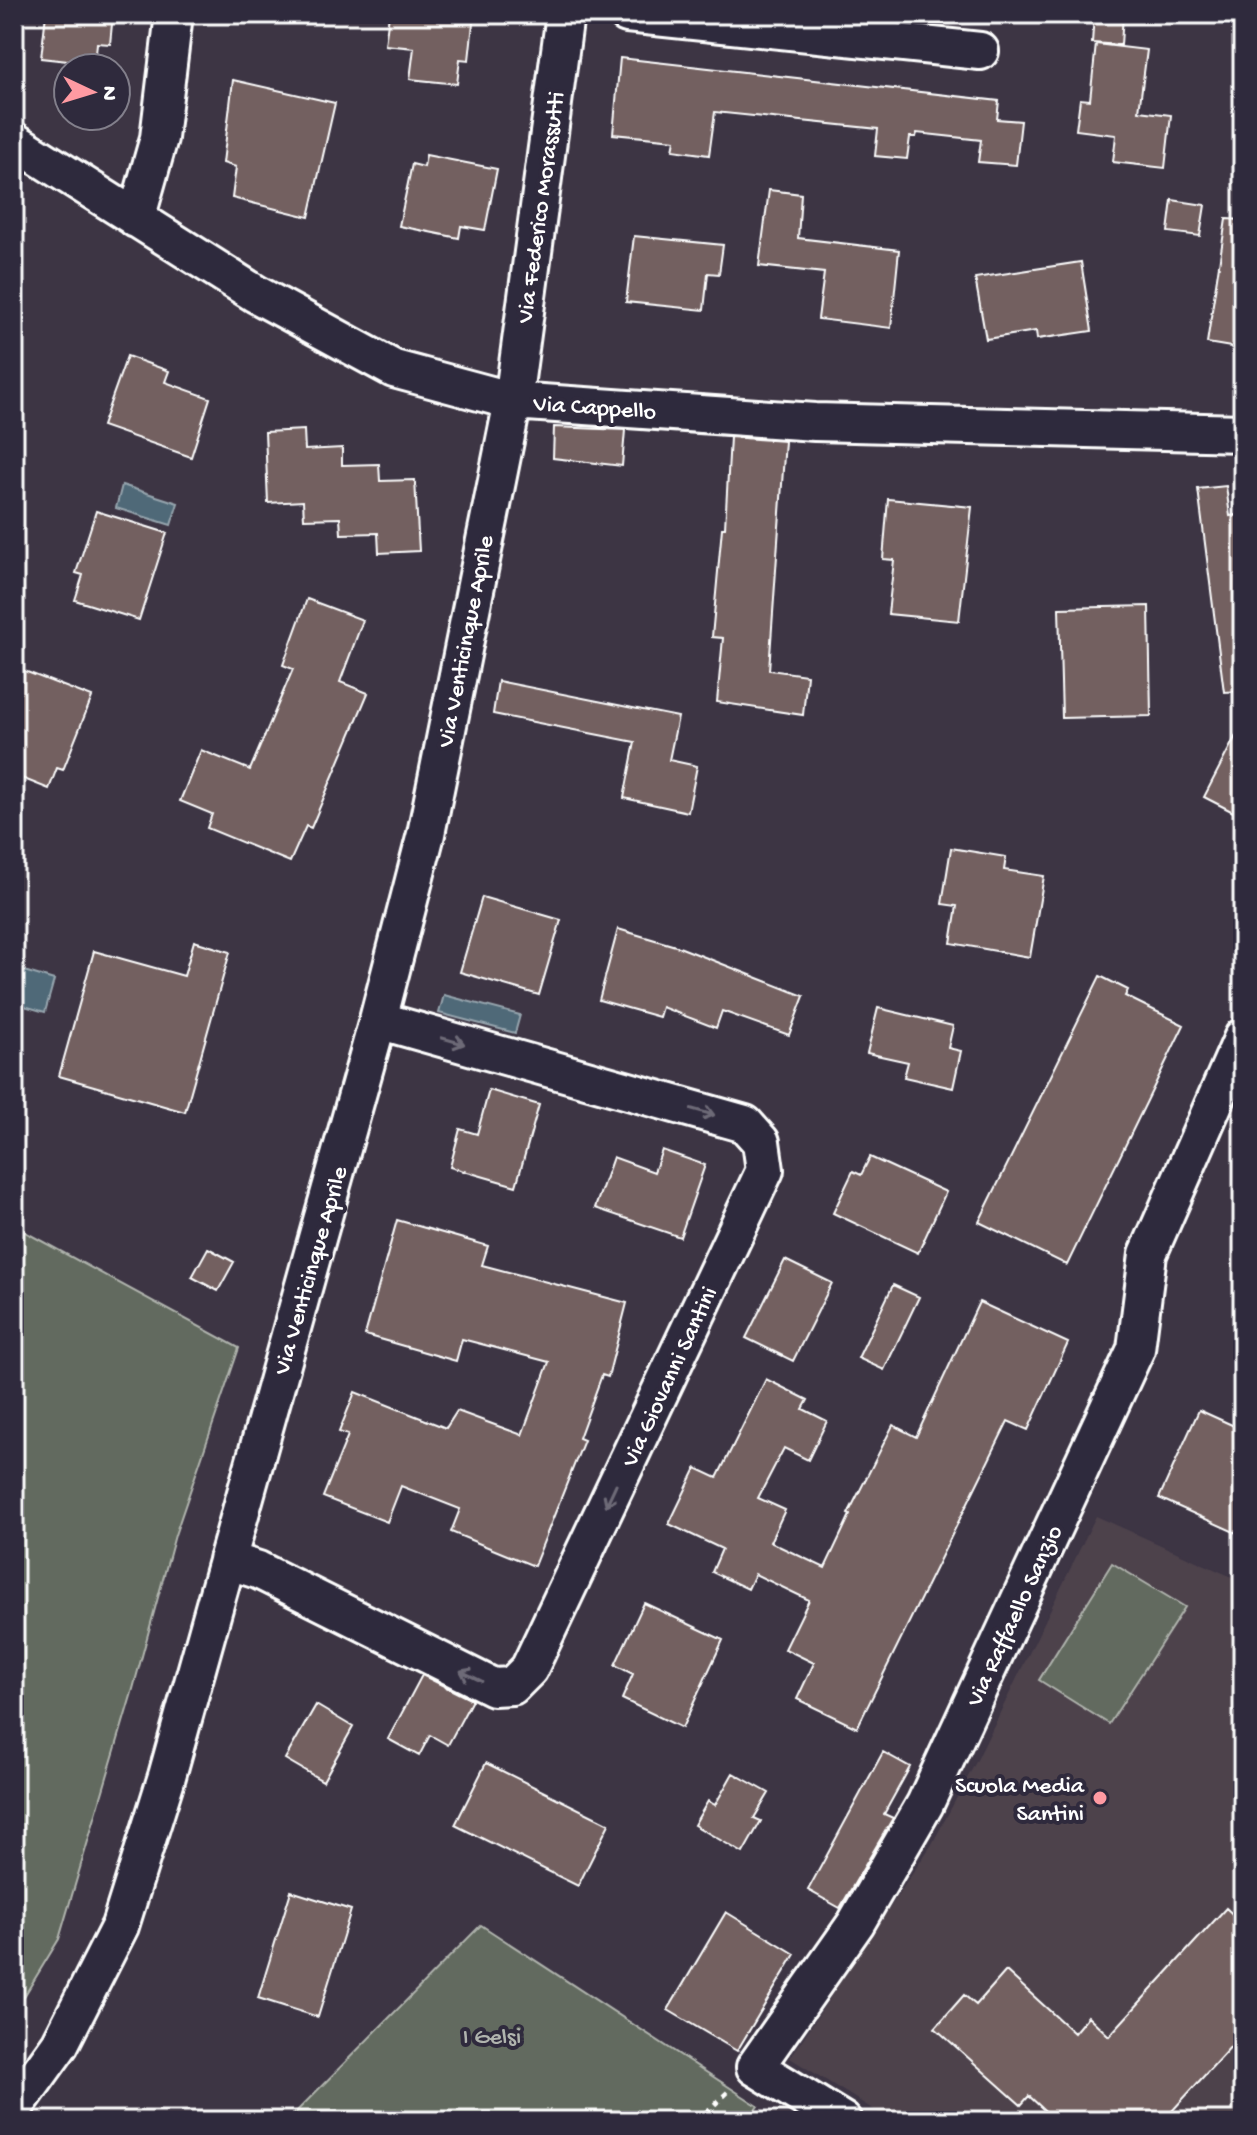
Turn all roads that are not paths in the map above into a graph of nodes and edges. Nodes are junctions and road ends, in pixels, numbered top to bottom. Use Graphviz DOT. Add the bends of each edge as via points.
graph roads {
  1 [pos="174,14"];
  2 [pos="565,14"];
  3 [pos="627,14"];
  4 [pos="980,51"];
  5 [pos="14,141"];
  6 [pos="136,219"];
  7 [pos="513,401"];
  8 [pos="1243,433"];
  9 [pos="378,1020"];
  10 [pos="1243,1037"];
  11 [pos="227,1560"];
  12 [pos="14,2108"];
  13 [pos="843,2121"];
  1 -- 6 [label="street" via="159,138"];
  2 -- 7 [label="street, Via Federico Morassutti"];
  3 -- 4 [label="street"];
  5 -- 6 [label="street, Via Cappello"];
  6 -- 7 [label="street, Via Cappello" via="256,294 394,369"];
  7 -- 8 [label="street, Via Cappello" via="815,422"];
  7 -- 9 [label="street, Via Venticinque Aprile" via="426,834"];
  9 -- 11 [label="street, Via Venticinque Aprile"];
  9 -- 11 [label="street, Via Giovanni Santini, one-way" via="745,1124 761,1142 765,1170 529,1669 512,1686 493,1687 258,1570"];
  10 -- 13 [label="street, Via Raffaello Sanzio" via="1148,1254 1136,1349 925,1804 856,1923 755,2067"];
  11 -- 12 [label="street, Via Venticinque Aprile" via="120,1926 60,2044"];
}
